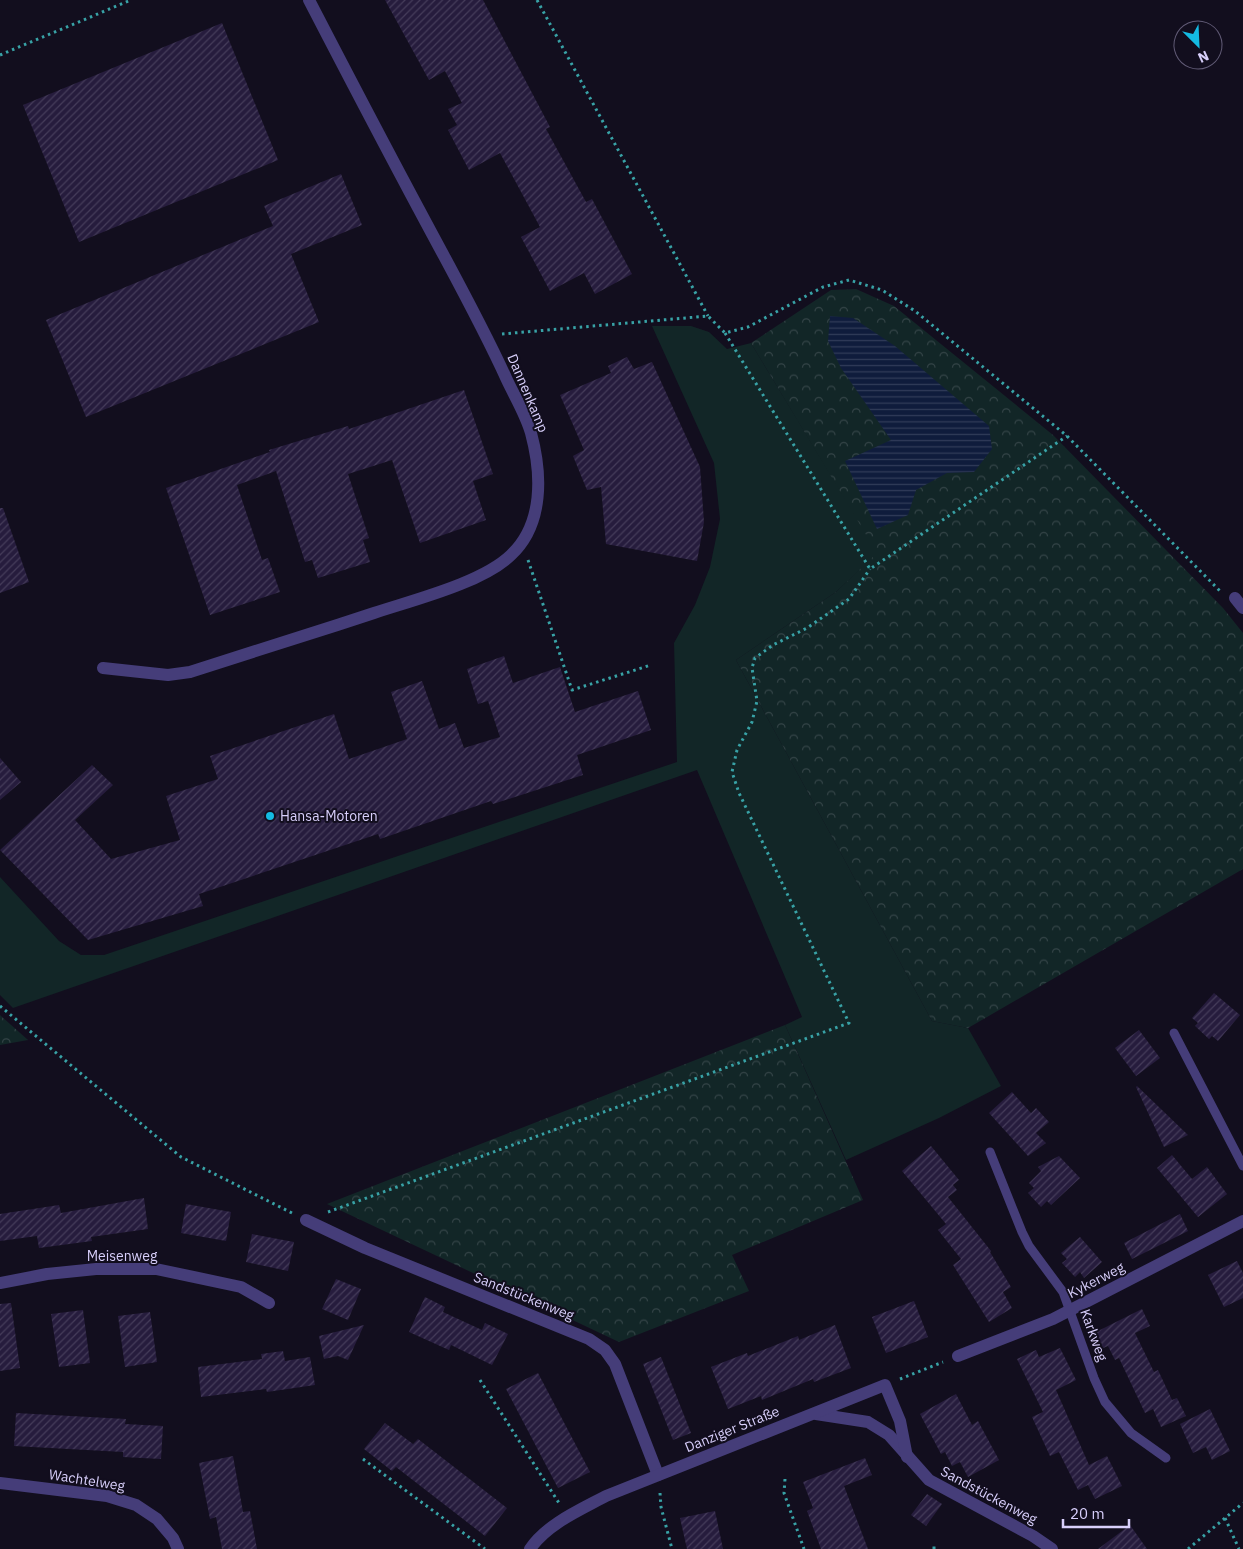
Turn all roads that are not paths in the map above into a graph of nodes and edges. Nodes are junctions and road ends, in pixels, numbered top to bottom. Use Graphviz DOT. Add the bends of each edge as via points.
graph roads {
  1 [pos="308,0"];
  2 [pos="103,668"];
  3 [pos="1174,1033"];
  4 [pos="990,1152"];
  5 [pos="1243,1166"];
  6 [pos="306,1220"];
  7 [pos="1243,1221"];
  8 [pos="0,1283"];
  9 [pos="269,1303"];
  10 [pos="1070,1310"];
  11 [pos="958,1356"];
  12 [pos="813,1413"];
  13 [pos="907,1457"];
  14 [pos="1166,1458"];
  15 [pos="658,1474"];
  16 [pos="0,1483"];
  17 [pos="178,1549"];
  18 [pos="530,1549"];
  19 [pos="1052,1549"];
  1 -- 2 [label="street, Dannenkamp" via="487,335 530,432 538,470 538,497 532,522 523,542 510,557 493,570 469,581 190,672 168,675"];
  3 -- 5 [label="lane"];
  4 -- 10 [label="lane, Karkweg" via="1029,1246 1063,1292"];
  6 -- 15 [label="street, Sandstückenweg" via="365,1248 589,1339 605,1350 615,1364"];
  7 -- 10 [label="street, Kykerweg"];
  8 -- 9 [label="street, Meisenweg" via="96,1269 156,1269 241,1287"];
  10 -- 11 [label="street, Kykerweg"];
  10 -- 14 [label="lane, Karkweg" via="1105,1402 1131,1433"];
  12 -- 13 [label="street, Sandstückenweg" via="868,1422 889,1435"];
  12 -- 13 [label="street, Danziger Straße" via="885,1384 900,1421"];
  12 -- 15 [label="street, Danziger Straße"];
  13 -- 19 [label="street, Sandstückenweg" via="929,1480"];
  15 -- 18 [label="street, Danziger Straße" via="568,1516"];
  16 -- 17 [label="street, Wachtelweg" via="107,1496 136,1505 156,1519"];
}
